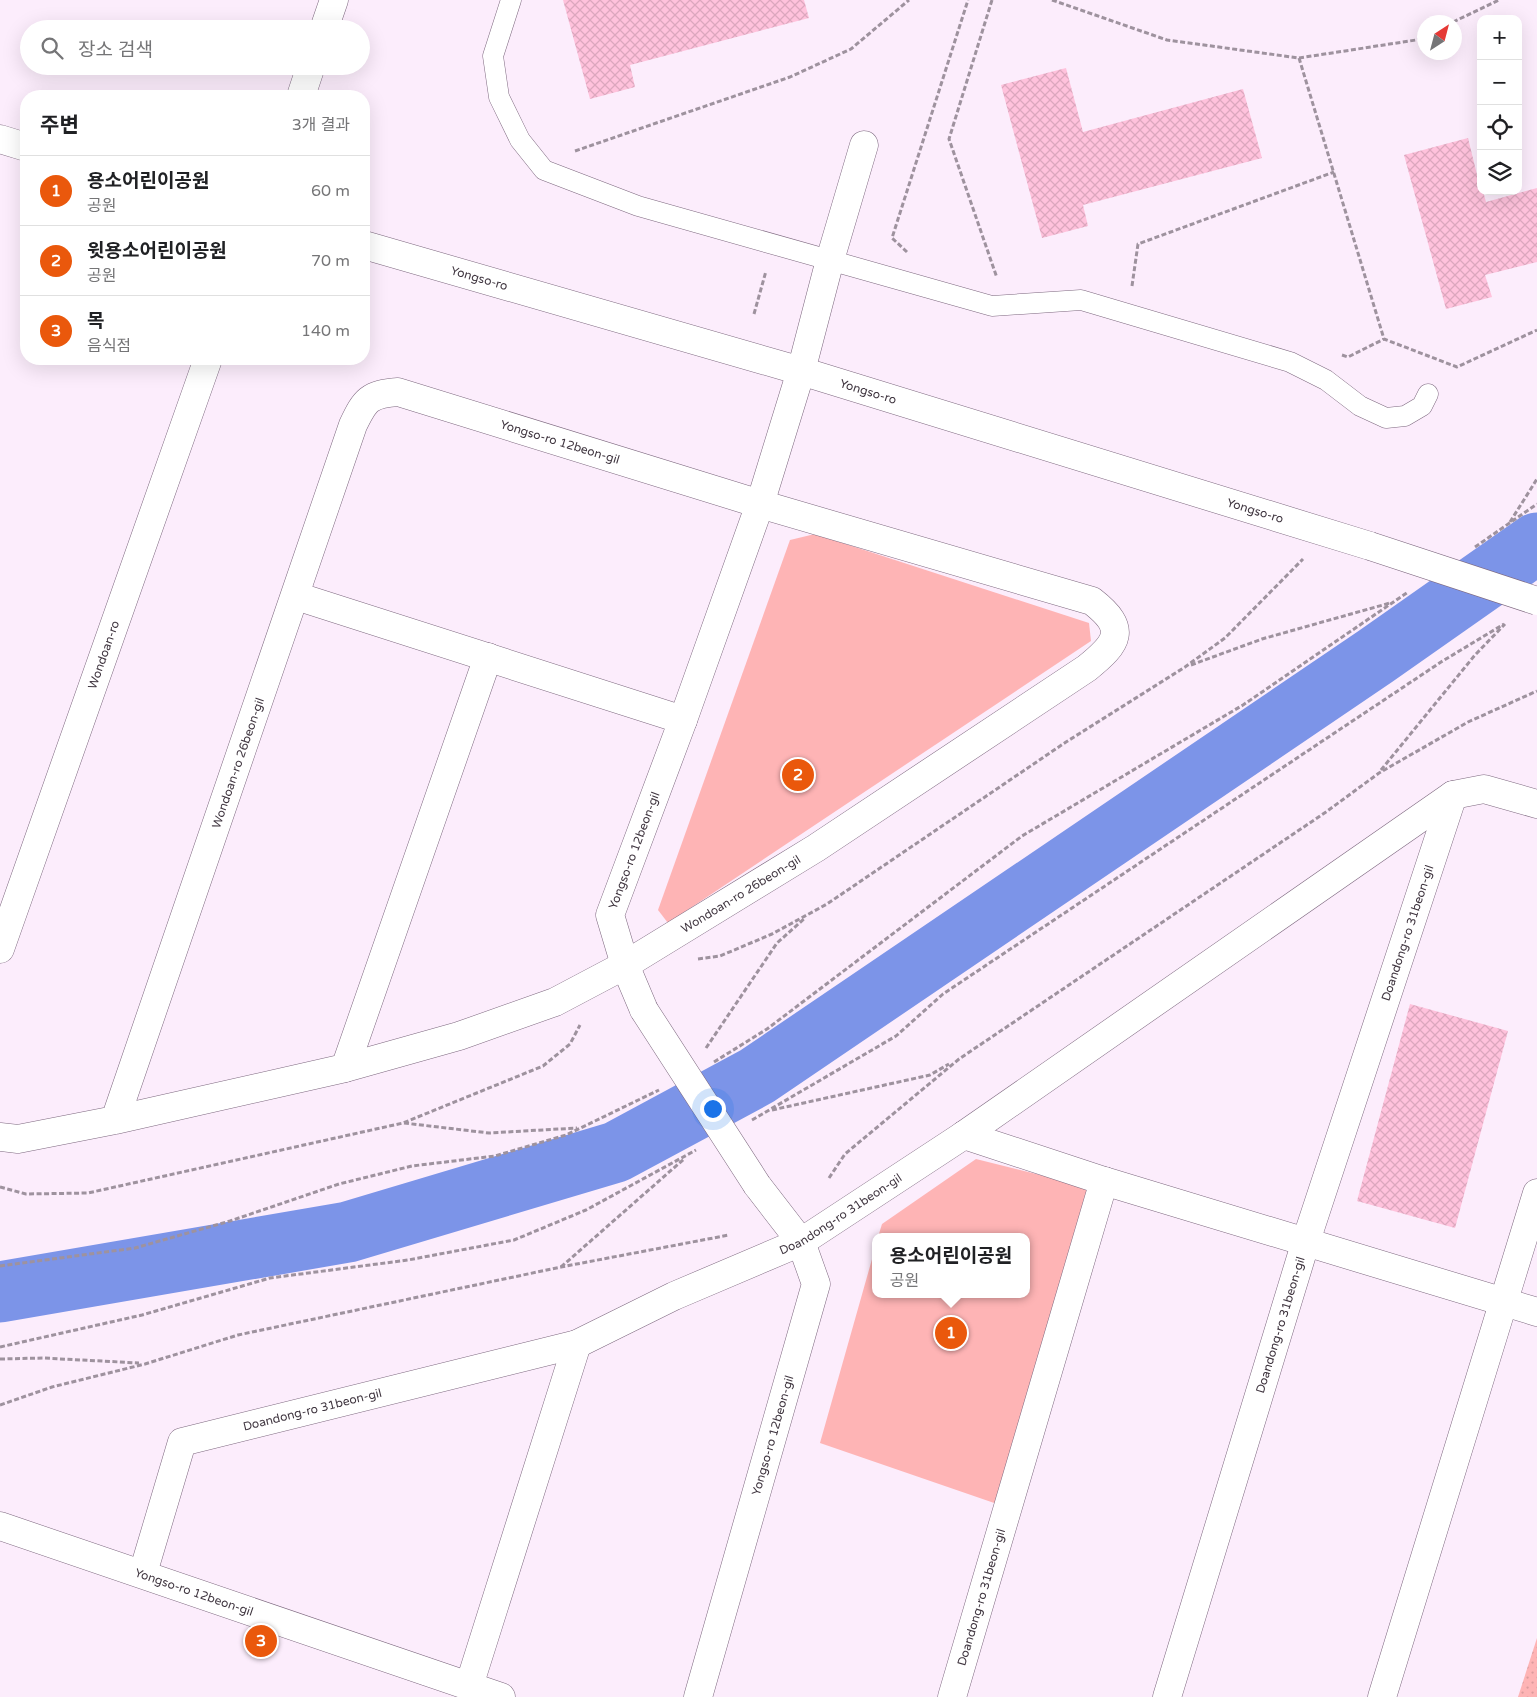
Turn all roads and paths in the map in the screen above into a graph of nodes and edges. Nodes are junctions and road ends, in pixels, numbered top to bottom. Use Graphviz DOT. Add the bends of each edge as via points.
graph roads {
  1 [pos="334,0"];
  2 [pos="512,0"];
  3 [pos="909,0"];
  4 [pos="968,0"];
  5 [pos="992,0"];
  6 [pos="1052,0"];
  7 [pos="1499,0"];
  8 [pos="1462,18"];
  9 [pos="327,20"];
  10 [pos="1417,40"];
  11 [pos="1299,58"];
  12 [pos="308,75"];
  13 [pos="302,90"];
  14 [pos="0,139"];
  15 [pos="20,145"];
  16 [pos="864,145"];
  17 [pos="1334,172"];
  18 [pos="596,188"];
  19 [pos="370,247"];
  20 [pos="909,253"];
  21 [pos="830,260"];
  22 [pos="769,262"];
  23 [pos="998,279"];
  24 [pos="1132,286"];
  25 [pos="754,314"];
  26 [pos="1537,330"];
  27 [pos="206,365"];
  28 [pos="801,371"];
  29 [pos="1428,394"];
  30 [pos="362,406"];
  31 [pos="1537,479"];
  32 [pos="760,504"];
  33 [pos="1537,504"];
  34 [pos="1508,525"];
  35 [pos="1467,552"];
  36 [pos="1306,556"];
  37 [pos="1410,591"];
  38 [pos="296,596"];
  39 [pos="1537,601"];
  40 [pos="1394,602"];
  41 [pos="488,657"];
  42 [pos="1185,667"];
  43 [pos="1537,691"];
  44 [pos="684,720"];
  45 [pos="1379,773"];
  46 [pos="1452,795"];
  47 [pos="1537,804"];
  48 [pos="811,913"];
  49 [pos="659,944"];
  50 [pos="0,949"];
  51 [pos="625,965"];
  52 [pos="584,1019"];
  53 [pos="701,1056"];
  54 [pos="959,1058"];
  55 [pos="711,1064"];
  56 [pos="345,1068"];
  57 [pos="666,1086"];
  58 [pos="769,1111"];
  59 [pos="115,1120"];
  60 [pos="751,1120"];
  61 [pos="402,1123"];
  62 [pos="580,1128"];
  63 [pos="964,1135"];
  64 [pos="0,1137"];
  65 [pos="698,1149"];
  66 [pos="690,1154"];
  67 [pos="829,1178"];
  68 [pos="1104,1181"];
  69 [pos="0,1187"];
  70 [pos="1537,1193"];
  71 [pos="729,1235"];
  72 [pos="1306,1240"];
  73 [pos="801,1242"];
  74 [pos="0,1266"];
  75 [pos="560,1267"];
  76 [pos="1503,1302"];
  77 [pos="1537,1312"];
  78 [pos="577,1344"];
  79 [pos="0,1347"];
  80 [pos="0,1359"];
  81 [pos="145,1364"];
  82 [pos="0,1405"];
  83 [pos="0,1526"];
  84 [pos="143,1573"];
  85 [pos="469,1686"];
  86 [pos="501,1697"];
  87 [pos="698,1697"];
  88 [pos="952,1697"];
  89 [pos="1167,1697"];
  90 [pos="1382,1697"];
  1 -- 9 [label="street"];
  2 -- 18 [label="lane" via="493,56 500,97 520,140 544,170"];
  3 -- 18 [label="path" via="851,49 790,77 571,152 600,171"];
  4 -- 20 [label="path" via="892,238"];
  5 -- 23 [label="path" via="949,139"];
  6 -- 11 [label="path" via="1167,40"];
  7 -- 8 [label="path"];
  10 -- 11 [label="path"];
  11 -- 17 [label="path"];
  12 -- 13 [label="street"];
  14 -- 15 [label="street"];
  16 -- 21 [label="street, Yongso-ro 12beon-gil"];
  17 -- 24 [label="path" via="1138,244"];
  17 -- 26 [label="path" via="1384,339 1457,367"];
  18 -- 21 [label="lane" via="638,206"];
  19 -- 28 [label="street, Yongso-ro"];
  21 -- 28 [label="street, Yongso-ro 12beon-gil"];
  21 -- 29 [label="lane" via="992,306 1081,300 1290,362 1326,380 1360,406 1386,418 1405,416 1422,406"];
  22 -- 25 [label="path"];
  27 -- 50 [label="street, Wondoan-ro"];
  28 -- 32 [label="street, Yongso-ro 12beon-gil"];
  28 -- 39 [label="street, Yongso-ro, bridge" via="1370,546"];
  30 -- 32 [label="street, Yongso-ro 12beon-gil" via="378,393 398,392"];
  30 -- 38 [label="street, Wondoan-ro 26beon-gil"];
  31 -- 34 [label="path"];
  32 -- 44 [label="street, Yongso-ro 12beon-gil"];
  32 -- 49 [label="street, Wondoan-ro 26beon-gil" via="1092,601 1109,614 1116,628 1114,642 1087,668 824,843"];
  33 -- 34 [label="path"];
  34 -- 35 [label="path"];
  36 -- 42 [label="path" via="1225,638"];
  37 -- 40 [label="path"];
  38 -- 41 [label="street"];
  38 -- 59 [label="street, Wondoan-ro 26beon-gil"];
  40 -- 42 [label="path" via="1262,639"];
  40 -- 55 [label="path" via="1243,705 1022,836 766,1030"];
  41 -- 44 [label="street"];
  41 -- 56 [label="street"];
  42 -- 48 [label="path" via="1066,742"];
  43 -- 45 [label="path" via="1468,722"];
  44 -- 51 [label="street, Yongso-ro 12beon-gil" via="610,915"];
  45 -- 54 [label="path"];
  45 -- 58 [label="path" via="1463,670 1508,621 1441,662 943,994 896,1036"];
  46 -- 47 [label="street" via="1484,789"];
  46 -- 63 [label="street"];
  46 -- 72 [label="street, Doandong-ro 31beon-gil"];
  48 -- 49 [label="path" via="720,956 686,960"];
  48 -- 53 [label="path" via="777,942"];
  49 -- 51 [label="street, Wondoan-ro 26beon-gil"];
  51 -- 56 [label="street, Wondoan-ro 26beon-gil" via="555,1002 459,1036"];
  51 -- 73 [label="street, Yongso-ro 12beon-gil, bridge" via="644,1010 757,1185"];
  52 -- 61 [label="path" via="570,1044 543,1066"];
  54 -- 58 [label="path" via="930,1075"];
  54 -- 67 [label="path" via="845,1154"];
  56 -- 59 [label="street, Wondoan-ro 26beon-gil"];
  57 -- 62 [label="path"];
  58 -- 60 [label="path"];
  59 -- 64 [label="street, Wondoan-ro 26beon-gil" via="18,1139"];
  61 -- 62 [label="path" via="489,1133"];
  61 -- 69 [label="path" via="88,1193 26,1194"];
  62 -- 74 [label="path" via="566,1136 495,1156 412,1166 340,1184 230,1221 135,1248"];
  63 -- 68 [label="street, Doandong-ro 31beon-gil"];
  63 -- 73 [label="street, Doandong-ro 31beon-gil"];
  65 -- 66 [label="path"];
  66 -- 75 [label="path"];
  66 -- 79 [label="path" via="586,1210 514,1240 408,1260 270,1278 142,1315"];
  68 -- 72 [label="street, Doandong-ro 31beon-gil"];
  68 -- 88 [label="street, Doandong-ro 31beon-gil"];
  70 -- 76 [label="street"];
  71 -- 75 [label="path"];
  72 -- 76 [label="street, Doandong-ro 31beon-gil"];
  72 -- 89 [label="street, Doandong-ro 31beon-gil"];
  73 -- 78 [label="street, Doandong-ro 31beon-gil" via="674,1296"];
  73 -- 87 [label="street, Yongso-ro 12beon-gil" via="816,1284"];
  75 -- 81 [label="path" via="238,1335"];
  76 -- 77 [label="street, Doandong-ro 31beon-gil"];
  76 -- 90 [label="street"];
  78 -- 84 [label="street, Doandong-ro 31beon-gil" via="182,1442"];
  78 -- 85 [label="street"];
  80 -- 81 [label="path"];
  81 -- 82 [label="path" via="52,1387"];
  83 -- 84 [label="street, Yongso-ro 12beon-gil"];
  84 -- 85 [label="street, Yongso-ro 12beon-gil"];
  85 -- 86 [label="street, Yongso-ro 12beon-gil"];
}
